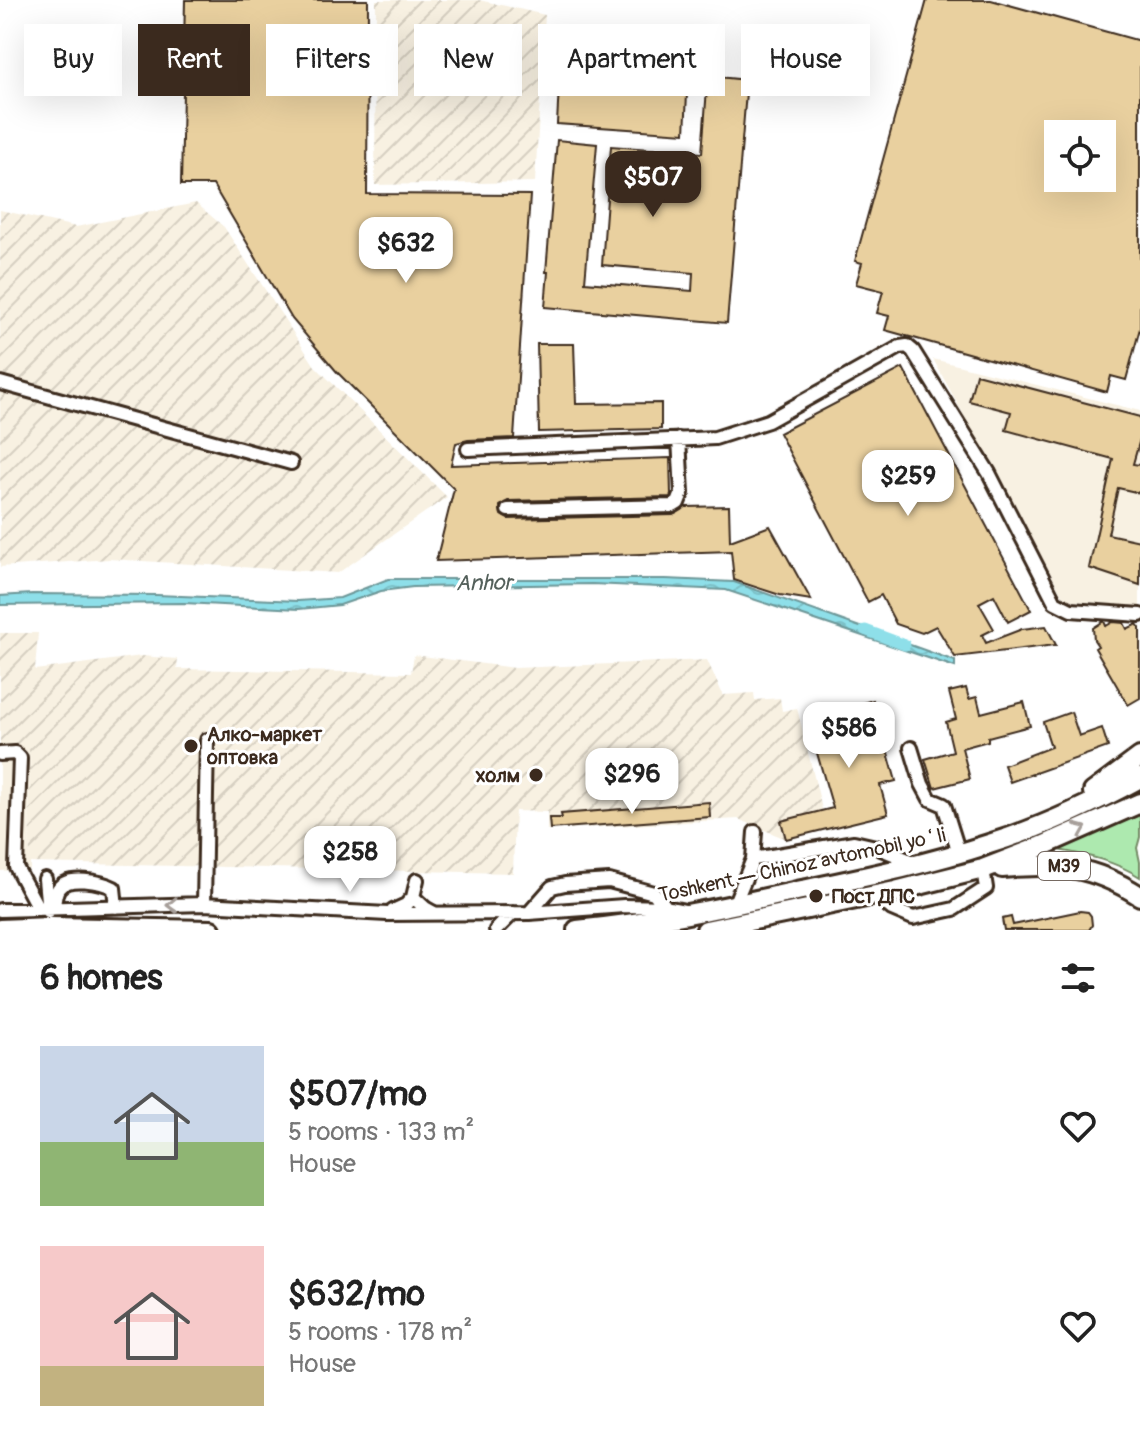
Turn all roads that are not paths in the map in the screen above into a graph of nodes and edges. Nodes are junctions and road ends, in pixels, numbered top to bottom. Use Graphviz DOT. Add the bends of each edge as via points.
graph roads {
  1 [pos="0,383"];
  2 [pos="679,439"];
  3 [pos="468,449"];
  4 [pos="291,463"];
  5 [pos="508,510"];
  6 [pos="1140,615"];
  7 [pos="207,740"];
  8 [pos="911,748"];
  9 [pos="0,754"];
  10 [pos="1140,757"];
  11 [pos="1140,778"];
  12 [pos="1140,803"];
  13 [pos="1033,829"];
  14 [pos="755,832"];
  15 [pos="959,853"];
  16 [pos="753,859"];
  17 [pos="918,864"];
  18 [pos="983,869"];
  19 [pos="45,879"];
  20 [pos="417,880"];
  21 [pos="875,895"];
  22 [pos="1140,896"];
  23 [pos="413,897"];
  24 [pos="204,904"];
  25 [pos="116,907"];
  26 [pos="666,907"];
  27 [pos="0,910"];
  28 [pos="47,913"];
  29 [pos="434,913"];
  30 [pos="513,913"];
  31 [pos="529,913"];
  32 [pos="387,914"];
  33 [pos="696,914"];
  34 [pos="744,922"];
  35 [pos="0,929"];
  36 [pos="211,930"];
  37 [pos="496,930"];
  38 [pos="577,930"];
  39 [pos="706,930"];
  1 -- 4 [label="street"];
  2 -- 3 [label="street"];
  2 -- 5 [label="street" via="682,493 673,506"];
  2 -- 6 [label="street" via="715,438 768,421 907,346 989,473 1055,602 1071,610"];
  7 -- 24 [label="street"];
  8 -- 15 [label="street" via="930,799 944,805"];
  9 -- 28 [label="street" via="20,758 16,867"];
  10 -- 13 [label="highway, M39"];
  11 -- 13 [label="highway"];
  18 -- 12 [label="highway, one-way"];
  13 -- 15 [label="highway, Toshkent — Chinoz avtomobil yoʻli / M39"];
  14 -- 16 [label="street"];
  15 -- 17 [label="highway, Toshkent — Chinoz avtomobil yoʻli / M39"];
  16 -- 17 [label="street" via="854,842"];
  16 -- 34 [label="street"];
  17 -- 34 [label="highway, Toshkent — Chinoz avtomobil yoʻli / M39"];
  18 -- 21 [label="highway, Toshkent — Chinoz avtomobil yoʻli / M39"];
  18 -- 21 [label="street" via="986,888 954,909 913,918"];
  18 -- 22 [label="highway, M39" via="1066,867 1104,877"];
  19 -- 28 [label="street"];
  20 -- 23 [label="street"];
  21 -- 34 [label="highway, Toshkent — Chinoz avtomobil yoʻli / M39"];
  23 -- 29 [label="street"];
  23 -- 32 [label="street"];
  24 -- 25 [label="street, M39, one-way"];
  24 -- 32 [label="street, M39"];
  25 -- 28 [label="street, M39"];
  25 -- 28 [label="street" via="114,888 82,880 64,883"];
  26 -- 31 [label="street, M39"];
  26 -- 31 [label="street" via="654,893 609,881 552,887"];
  26 -- 33 [label="street, M39"];
  27 -- 28 [label="street, M39"];
  28 -- 35 [label="highway, M39"];
  28 -- 36 [label="highway, M39"];
  29 -- 30 [label="street, M39"];
  29 -- 32 [label="street, M39"];
  30 -- 31 [label="street, M39"];
  30 -- 37 [label="street"];
  33 -- 34 [label="highway, Toshkent — Chinoz avtomobil yoʻli / M39"];
  33 -- 38 [label="highway, Toshkent — Chinoz avtomobil yoʻli / M39"];
  34 -- 39 [label="highway, Toshkent — Chinoz avtomobil yoʻli / M39"];
}
